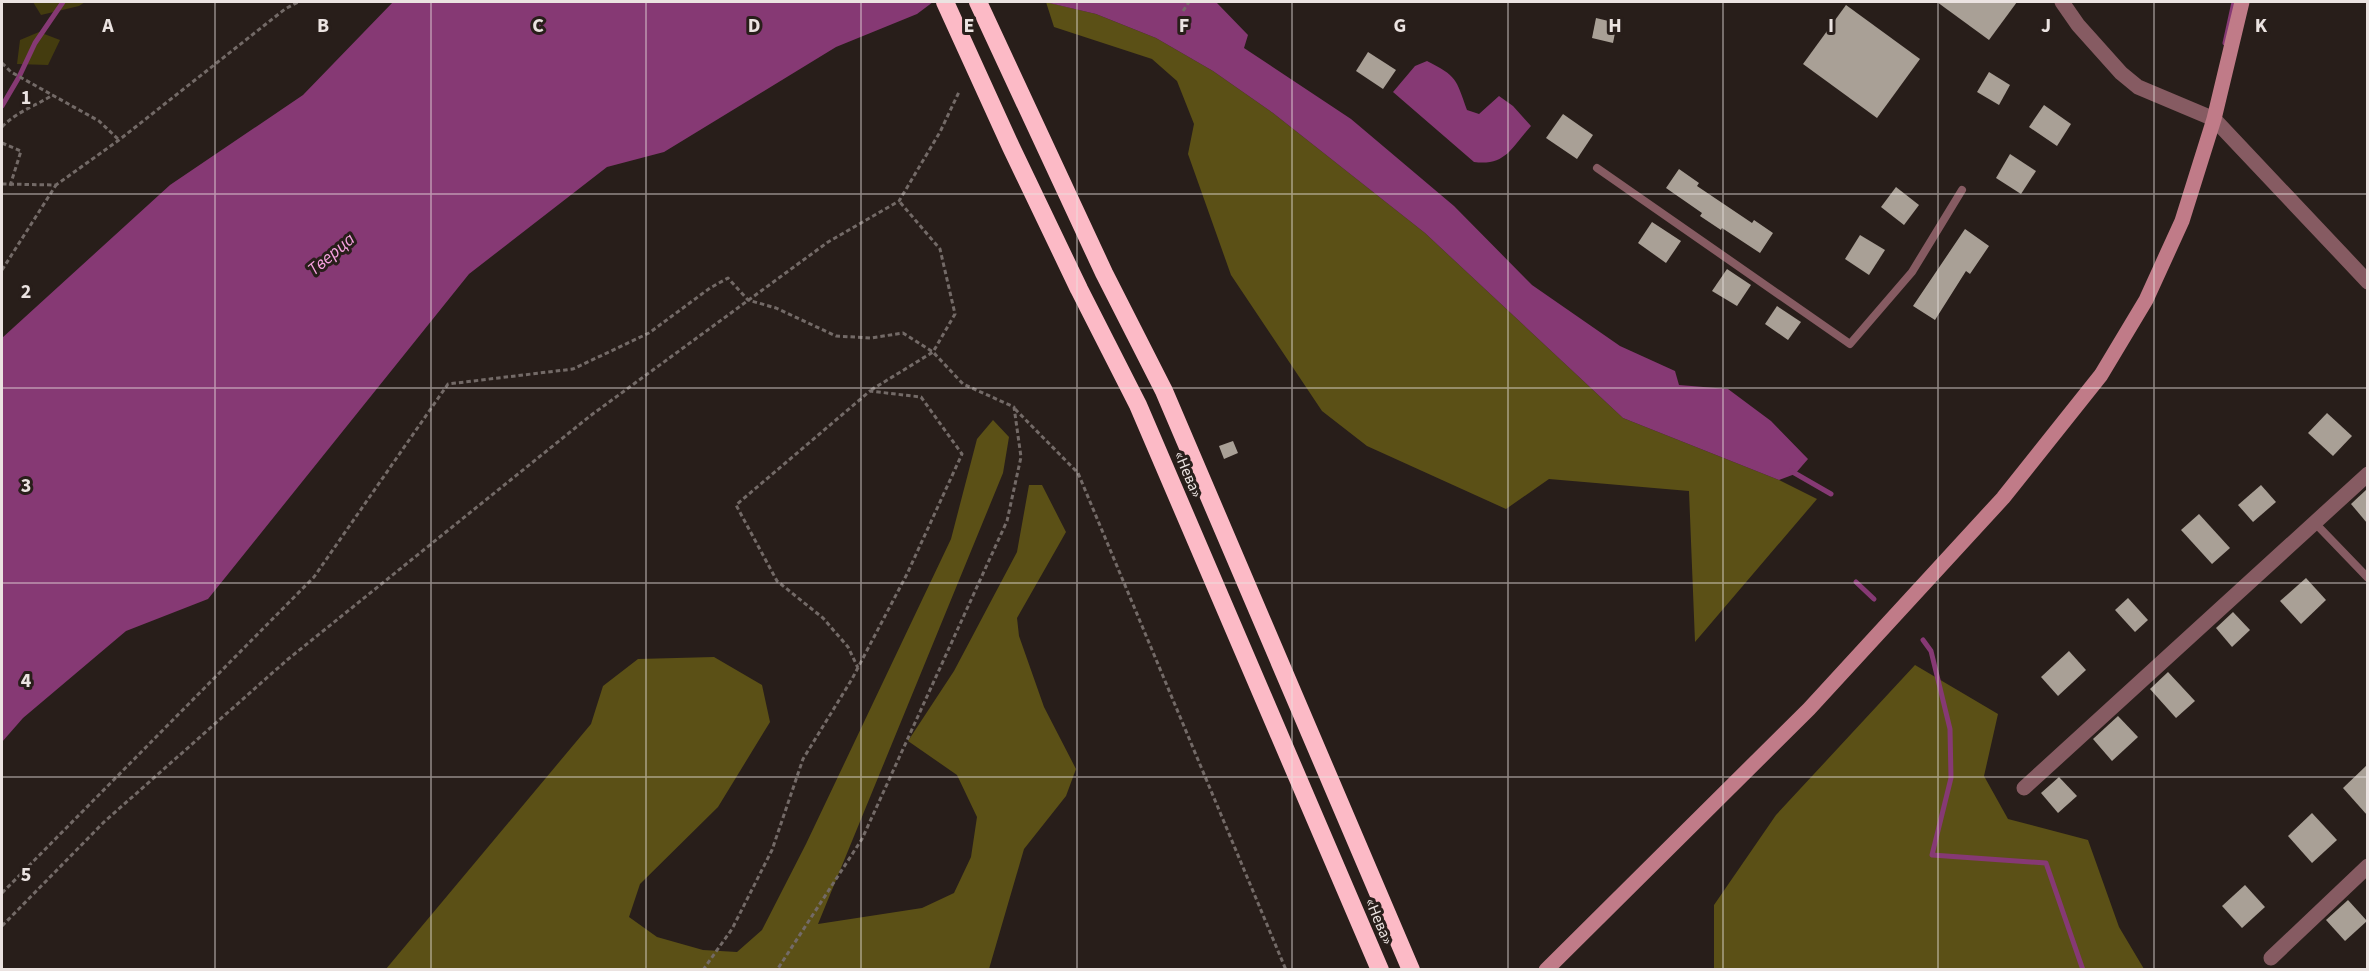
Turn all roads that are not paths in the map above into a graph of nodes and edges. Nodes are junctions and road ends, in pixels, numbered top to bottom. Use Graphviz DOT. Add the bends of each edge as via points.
graph roads {
  1 [pos="945,2"];
  2 [pos="978,2"];
  3 [pos="2062,2"];
  4 [pos="2242,2"];
  5 [pos="2214,119"];
  6 [pos="1597,168"];
  7 [pos="1962,190"];
  8 [pos="2367,282"];
  9 [pos="2367,474"];
  10 [pos="2315,523"];
  11 [pos="2367,578"];
  12 [pos="2024,788"];
  13 [pos="2367,866"];
  14 [pos="2271,958"];
  15 [pos="1380,969"];
  16 [pos="1411,969"];
  17 [pos="1546,969"];
  1 -- 15 [label="highway, «Нева»" via="1079,289 1138,405"];
  2 -- 16 [label="highway, «Нева»" via="1104,273 1164,391"];
  3 -- 5 [label="street" via="2078,25 2138,87"];
  4 -- 5 [label="main road"];
  5 -- 8 [label="street"];
  5 -- 17 [label="main road" via="2188,205 2162,269 2125,338 2075,410 2003,498 1809,709"];
  6 -- 7 [label="lane" via="1850,344 1912,272"];
  9 -- 10 [label="street"];
  10 -- 11 [label="lane"];
  10 -- 12 [label="street"];
  13 -- 14 [label="street"];
}
